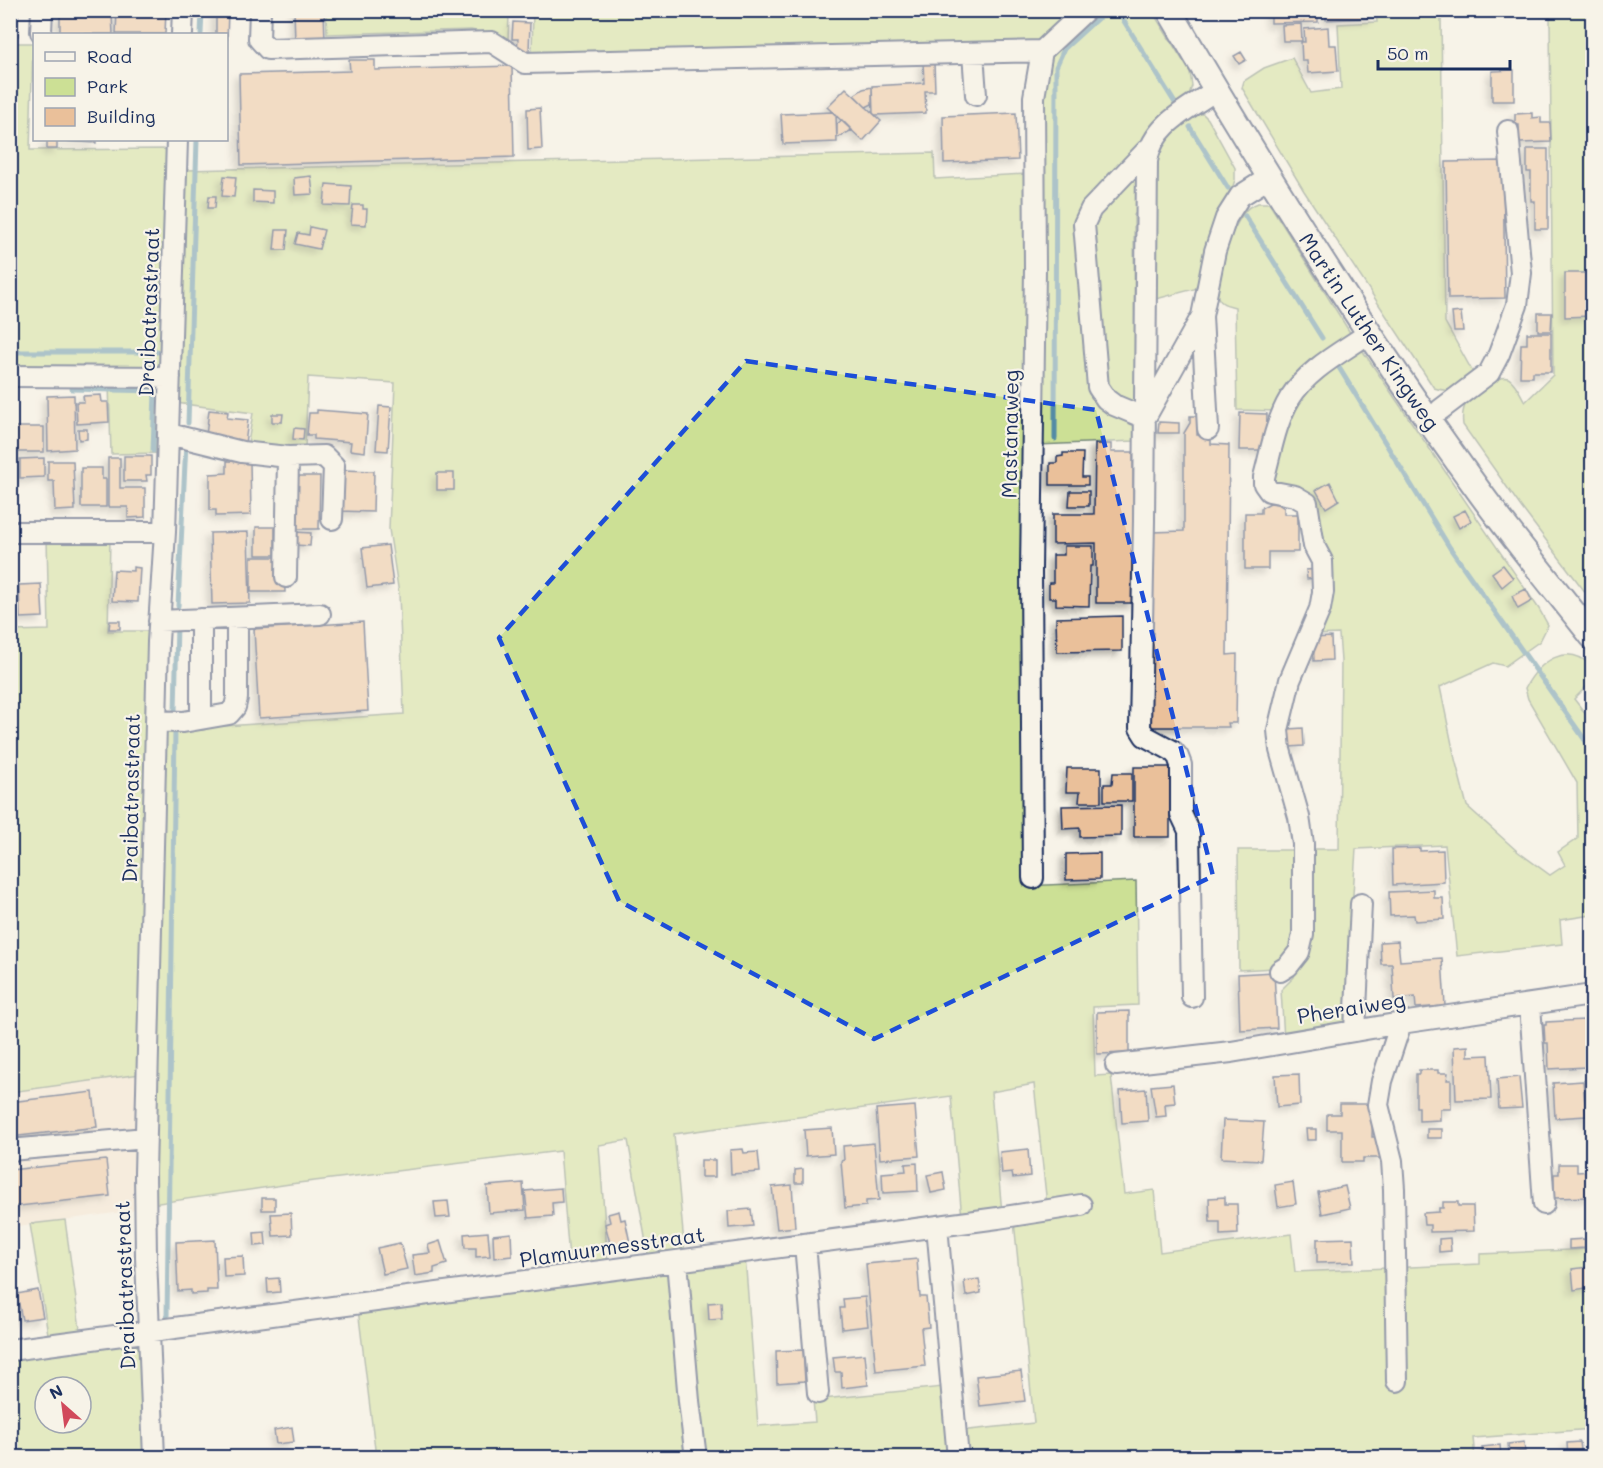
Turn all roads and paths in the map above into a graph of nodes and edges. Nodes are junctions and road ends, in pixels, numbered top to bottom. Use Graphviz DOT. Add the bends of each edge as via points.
graph roads {
  1 [pos="42,10"];
  2 [pos="183,10"];
  3 [pos="260,10"];
  4 [pos="1086,10"];
  5 [pos="1169,10"];
  6 [pos="41,32"];
  7 [pos="182,33"];
  8 [pos="1042,51"];
  9 [pos="973,53"];
  10 [pos="1216,90"];
  11 [pos="976,94"];
  12 [pos="1508,131"];
  13 [pos="177,141"];
  14 [pos="1149,148"];
  15 [pos="1270,177"];
  16 [pos="1202,316"];
  17 [pos="1369,333"];
  18 [pos="10,376"];
  19 [pos="170,377"];
  20 [pos="1440,410"];
  21 [pos="1145,418"];
  22 [pos="1208,429"];
  23 [pos="169,434"];
  24 [pos="288,457"];
  25 [pos="332,519"];
  26 [pos="10,532"];
  27 [pos="165,532"];
  28 [pos="286,577"];
  29 [pos="320,614"];
  30 [pos="237,618"];
  31 [pos="201,619"];
  32 [pos="159,621"];
  33 [pos="1593,636"];
  34 [pos="201,719"];
  35 [pos="156,721"];
  36 [pos="1033,878"];
  37 [pos="1361,904"];
  38 [pos="1280,971"];
  39 [pos="1593,995"];
  40 [pos="1192,997"];
  41 [pos="1530,1005"];
  42 [pos="1401,1023"];
  43 [pos="1355,1031"];
  44 [pos="1116,1065"];
  45 [pos="146,1138"];
  46 [pos="10,1150"];
  47 [pos="1544,1204"];
  48 [pos="1081,1205"];
  49 [pos="937,1226"];
  50 [pos="805,1244"];
  51 [pos="677,1261"];
  52 [pos="149,1332"];
  53 [pos="10,1350"];
  54 [pos="1397,1382"];
  55 [pos="818,1393"];
  56 [pos="154,1458"];
  57 [pos="696,1458"];
  58 [pos="958,1458"];
  1 -- 6 [label="street"];
  2 -- 7 [label="street"];
  3 -- 9 [label="street" via="259,39 268,49 492,42 525,63"];
  4 -- 8 [label="street"];
  5 -- 10 [label="main road, Martin Luther Kingweg"];
  8 -- 9 [label="street"];
  8 -- 36 [label="street, Mastanaweg" via="1034,97"];
  9 -- 11 [label="street"];
  10 -- 14 [label="street" via="1165,124"];
  10 -- 15 [label="main road, Martin Luther Kingweg"];
  12 -- 20 [label="street" via="1521,273 1517,305 1489,373"];
  13 -- 19 [label="street, Draibatrastraat"];
  14 -- 21 [label="street"];
  14 -- 21 [label="street" via="1091,209 1084,224 1098,387 1114,405"];
  15 -- 16 [label="street" via="1240,196 1226,218"];
  15 -- 17 [label="main road, Martin Luther Kingweg"];
  16 -- 21 [label="street"];
  16 -- 22 [label="street"];
  17 -- 33 [label="main road, Martin Luther Kingweg" via="1481,494"];
  17 -- 38 [label="street" via="1313,373 1295,392 1281,419 1264,477 1269,491 1295,496 1307,503 1314,546 1322,561 1320,609 1290,680 1278,730 1303,844 1303,935 1299,952"];
  18 -- 19 [label="street"];
  19 -- 23 [label="street, Draibatrastraat"];
  21 -- 40 [label="street" via="1140,728 1144,736 1173,752 1181,765 1181,814 1189,831"];
  23 -- 24 [label="street" via="242,452"];
  23 -- 27 [label="street, Draibatrastraat"];
  24 -- 25 [label="street" via="324,456 334,466"];
  24 -- 28 [label="street"];
  26 -- 27 [label="street"];
  27 -- 32 [label="street, Draibatrastraat"];
  29 -- 30 [label="street"];
  30 -- 31 [label="street"];
  30 -- 34 [label="street" via="236,707 229,714"];
  31 -- 32 [label="street"];
  31 -- 34 [label="street"];
  32 -- 35 [label="street, Draibatrastraat"];
  34 -- 35 [label="street"];
  35 -- 45 [label="street, Draibatrastraat"];
  37 -- 43 [label="street"];
  39 -- 41 [label="street, Pheraiweg"];
  41 -- 42 [label="street, Pheraiweg"];
  41 -- 47 [label="street"];
  42 -- 43 [label="street, Pheraiweg"];
  42 -- 54 [label="street" via="1378,1104 1392,1161 1394,1189"];
  43 -- 44 [label="street, Pheraiweg" via="1231,1052"];
  45 -- 46 [label="street"];
  45 -- 52 [label="street, Draibatrastraat"];
  48 -- 49 [label="street, Plamuurmesstraat"];
  49 -- 50 [label="street, Plamuurmesstraat"];
  49 -- 58 [label="street"];
  50 -- 51 [label="street, Plamuurmesstraat"];
  50 -- 55 [label="street"];
  51 -- 52 [label="street, Plamuurmesstraat"];
  51 -- 57 [label="street"];
  52 -- 53 [label="street, Plamuurmesstraat"];
  52 -- 56 [label="street, Draibatrastraat"];
}
